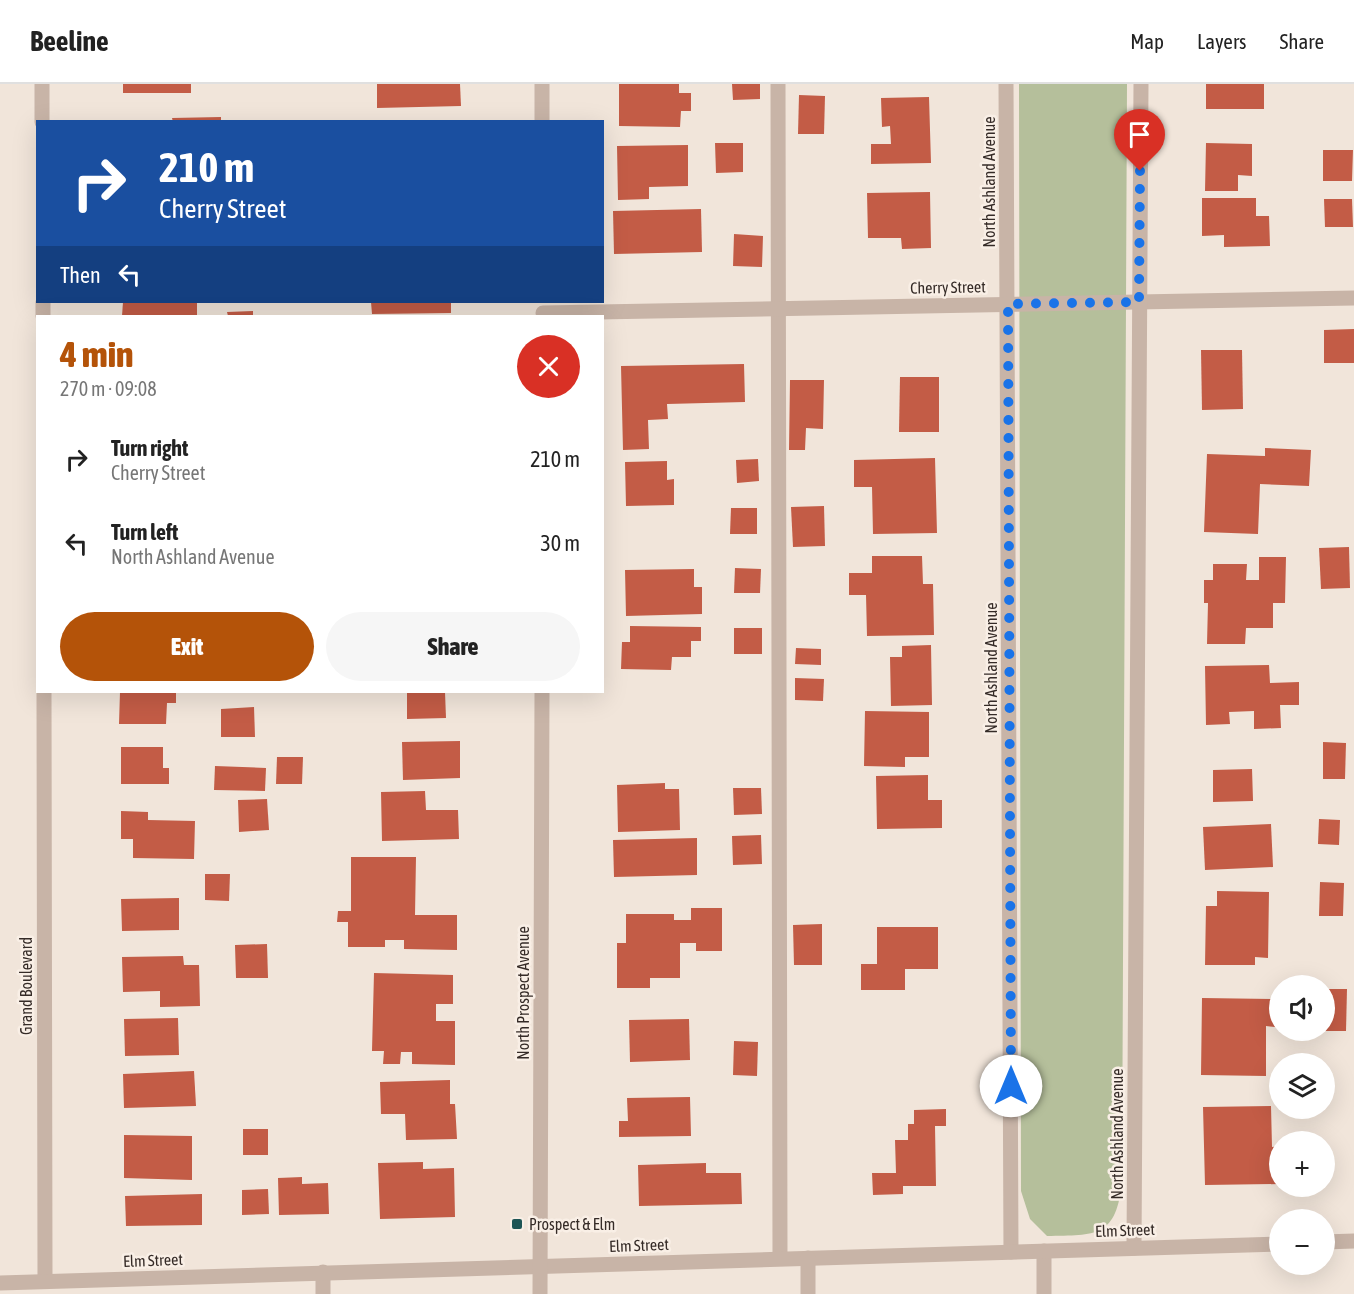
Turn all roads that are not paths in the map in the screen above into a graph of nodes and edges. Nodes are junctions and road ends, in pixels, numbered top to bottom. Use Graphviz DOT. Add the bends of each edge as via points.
graph roads {
  1 [pos="42,84"];
  2 [pos="542,84"];
  3 [pos="778,84"];
  4 [pos="1006,84"];
  5 [pos="1141,84"];
  6 [pos="42,120"];
  7 [pos="542,120"];
  8 [pos="1354,298"];
  9 [pos="1139,302"];
  10 [pos="1008,304"];
  11 [pos="777,309"];
  12 [pos="543,310"];
  13 [pos="44,693"];
  14 [pos="542,693"];
  15 [pos="1354,1241"];
  16 [pos="1335,1242"];
  17 [pos="1269,1244"];
  18 [pos="1134,1248"];
  19 [pos="1044,1251"];
  20 [pos="1011,1252"];
  21 [pos="780,1258"];
  22 [pos="808,1258"];
  23 [pos="540,1265"];
  24 [pos="322,1272"];
  25 [pos="45,1281"];
  26 [pos="0,1283"];
  27 [pos="93,1287"];
  28 [pos="323,1294"];
  29 [pos="540,1294"];
  30 [pos="808,1294"];
  31 [pos="1044,1294"];
  1 -- 6 [label="street"];
  2 -- 7 [label="street"];
  3 -- 11 [label="street"];
  4 -- 10 [label="street, North Ashland Avenue"];
  5 -- 9 [label="street, North Ashland Avenue"];
  8 -- 9 [label="street, Cherry Street"];
  9 -- 10 [label="street, Cherry Street"];
  9 -- 18 [label="street, North Ashland Avenue"];
  10 -- 11 [label="street, Cherry Street"];
  10 -- 20 [label="street, North Ashland Avenue"];
  11 -- 12 [label="street, Cherry Street"];
  11 -- 21 [label="street"];
  13 -- 25 [label="street, Grand Boulevard"];
  14 -- 23 [label="street, North Prospect Avenue"];
  15 -- 16 [label="street"];
  17 -- 18 [label="street, Elm Street"];
  18 -- 19 [label="street, Elm Street"];
  19 -- 20 [label="street, Elm Street"];
  19 -- 31 [label="street"];
  20 -- 22 [label="street, Elm Street"];
  21 -- 22 [label="street, Elm Street"];
  21 -- 23 [label="street, Elm Street"];
  22 -- 30 [label="street"];
  23 -- 24 [label="street, Elm Street"];
  23 -- 29 [label="street, North Prospect Avenue"];
  24 -- 27 [label="street, Elm Street"];
  24 -- 28 [label="street"];
  25 -- 26 [label="street, Elm Street"];
  25 -- 27 [label="street, Elm Street"];
}
